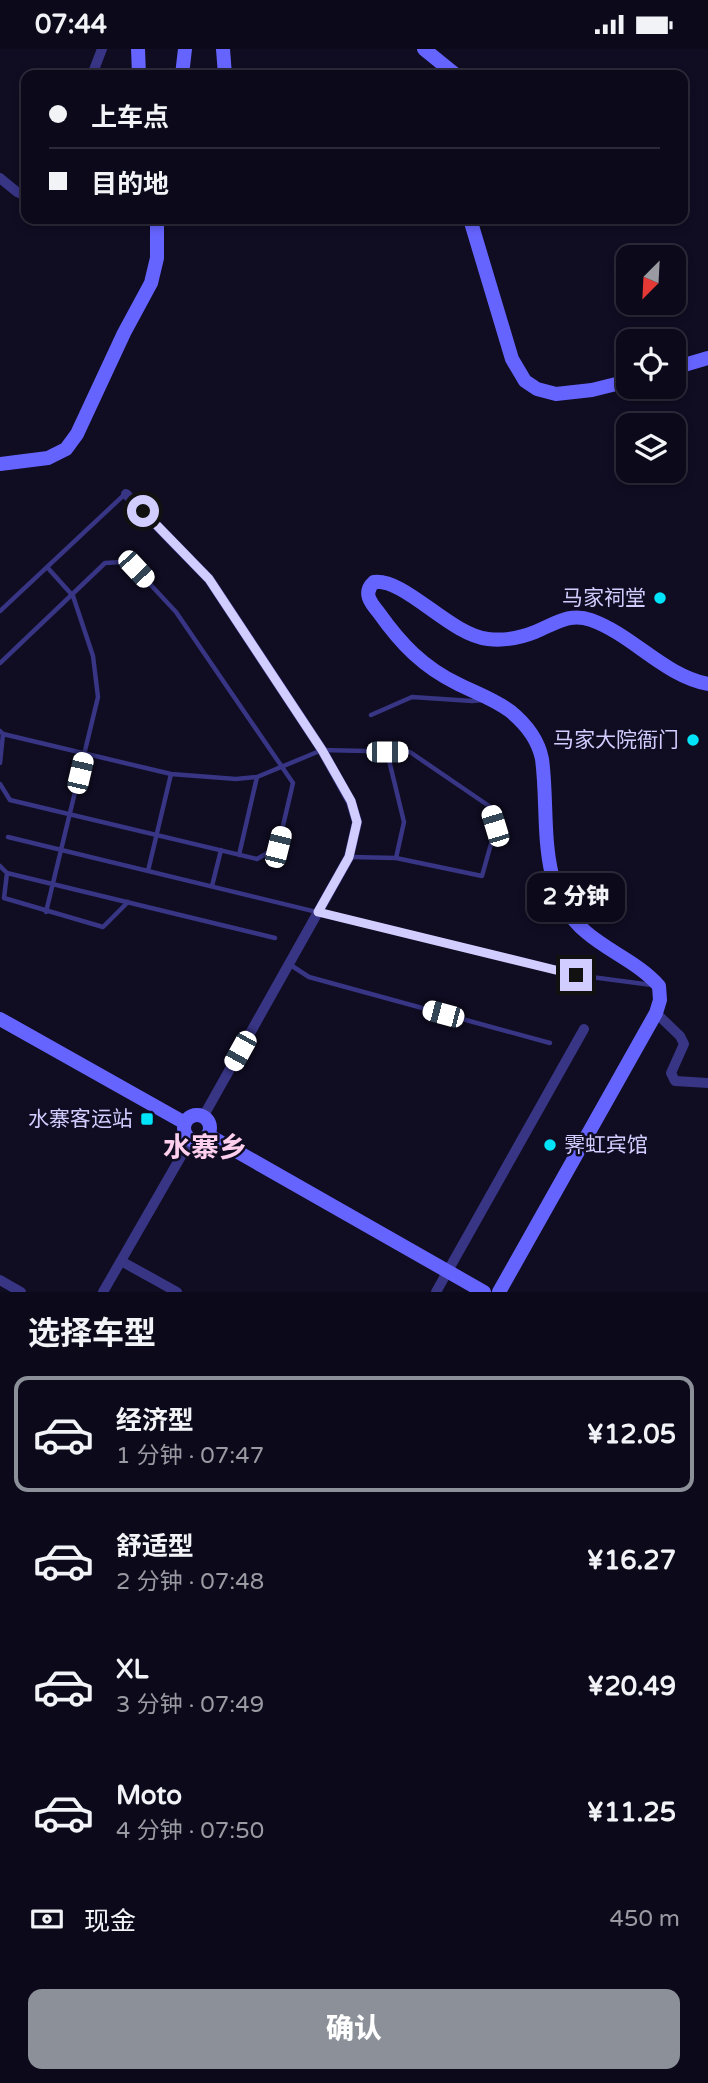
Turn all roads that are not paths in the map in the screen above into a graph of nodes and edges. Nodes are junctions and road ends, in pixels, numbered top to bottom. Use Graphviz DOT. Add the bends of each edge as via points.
graph roads {
  1 [pos="102,49"];
  2 [pos="138,49"];
  3 [pos="185,49"];
  4 [pos="223,49"];
  5 [pos="424,49"];
  6 [pos="94,70"];
  7 [pos="139,70"];
  8 [pos="183,70"];
  9 [pos="225,70"];
  10 [pos="450,70"];
  11 [pos="0,178"];
  12 [pos="21,194"];
  13 [pos="157,224"];
  14 [pos="472,224"];
  15 [pos="708,358"];
  16 [pos="686,364"];
  17 [pos="616,384"];
  18 [pos="0,464"];
  19 [pos="126,494"];
  20 [pos="47,567"];
  21 [pos="73,596"];
  22 [pos="0,611"];
  23 [pos="0,663"];
  24 [pos="708,684"];
  25 [pos="490,699"];
  26 [pos="371,715"];
  27 [pos="1,733"];
  28 [pos="322,750"];
  29 [pos="387,752"];
  30 [pos="85,753"];
  31 [pos="0,763"];
  32 [pos="281,767"];
  33 [pos="171,774"];
  34 [pos="257,777"];
  35 [pos="0,784"];
  36 [pos="70,814"];
  37 [pos="156,835"];
  38 [pos="8,837"];
  39 [pos="61,850"];
  40 [pos="221,850"];
  41 [pos="239,855"];
  42 [pos="349,857"];
  43 [pos="396,859"];
  44 [pos="0,866"];
  45 [pos="148,871"];
  46 [pos="7,873"];
  47 [pos="53,884"];
  48 [pos="212,886"];
  49 [pos="128,902"];
  50 [pos="46,912"];
  51 [pos="318,912"];
  52 [pos="275,938"];
  53 [pos="288,963"];
  54 [pos="659,986"];
  55 [pos="656,1013"];
  56 [pos="0,1019"];
  57 [pos="584,1029"];
  58 [pos="550,1043"];
  59 [pos="708,1083"];
  60 [pos="204,1117"];
  61 [pos="185,1123"];
  62 [pos="208,1135"];
  63 [pos="191,1139"];
  64 [pos="121,1261"];
  65 [pos="448,1271"];
  66 [pos="0,1280"];
  67 [pos="21,1292"];
  68 [pos="103,1292"];
  69 [pos="177,1292"];
  70 [pos="436,1292"];
  71 [pos="484,1292"];
  72 [pos="499,1292"];
  1 -- 6 [label="street"];
  2 -- 7 [label="main road"];
  3 -- 8 [label="main road"];
  4 -- 9 [label="main road"];
  5 -- 10 [label="main road"];
  11 -- 12 [label="street"];
  13 -- 18 [label="main road" via="151,283 77,434 65,449 48,458"];
  14 -- 17 [label="main road" via="512,359 525,381 556,394"];
  15 -- 16 [label="main road"];
  19 -- 20 [label="lane"];
  19 -- 28 [label="street" via="209,579"];
  20 -- 21 [label="lane"];
  20 -- 22 [label="lane"];
  21 -- 23 [label="lane"];
  21 -- 30 [label="lane" via="93,656 98,697"];
  21 -- 32 [label="lane" via="105,563 121,562 136,569 176,612"];
  24 -- 25 [label="main road" via="677,672 587,619 566,618 515,638 485,639 455,627 392,585 379,581 371,585 368,598 411,653 442,676"];
  25 -- 26 [label="lane" via="412,697"];
  25 -- 54 [label="main road" via="518,718 538,746 549,867 564,907 584,931 642,969"];
  27 -- 30 [label="lane"];
  27 -- 31 [label="lane"];
  28 -- 29 [label="lane"];
  28 -- 32 [label="lane"];
  28 -- 42 [label="street" via="351,801 357,822"];
  29 -- 43 [label="lane" via="404,822"];
  29 -- 43 [label="lane" via="410,752 489,806 495,826 482,876"];
  30 -- 33 [label="lane"];
  30 -- 36 [label="lane"];
  32 -- 34 [label="lane"];
  32 -- 41 [label="lane" via="293,783 278,847 257,859"];
  33 -- 34 [label="lane"];
  33 -- 37 [label="lane"];
  34 -- 41 [label="lane"];
  35 -- 36 [label="lane" via="10,800"];
  36 -- 37 [label="lane"];
  36 -- 39 [label="lane"];
  37 -- 40 [label="lane"];
  37 -- 45 [label="lane"];
  38 -- 39 [label="lane"];
  39 -- 45 [label="lane"];
  39 -- 47 [label="lane"];
  40 -- 41 [label="lane"];
  40 -- 48 [label="lane"];
  42 -- 43 [label="lane"];
  42 -- 51 [label="street"];
  44 -- 46 [label="lane"];
  45 -- 48 [label="lane"];
  46 -- 47 [label="lane"];
  46 -- 50 [label="lane" via="4,898"];
  47 -- 49 [label="lane"];
  47 -- 50 [label="lane"];
  48 -- 51 [label="lane"];
  49 -- 50 [label="lane" via="103,927"];
  49 -- 52 [label="lane"];
  51 -- 53 [label="street"];
  51 -- 54 [label="lane" via="576,975"];
  53 -- 58 [label="lane" via="309,977"];
  53 -- 60 [label="street"];
  54 -- 55 [label="main road"];
  55 -- 59 [label="street" via="684,1044 671,1073 675,1081"];
  55 -- 72 [label="main road"];
  56 -- 61 [label="main road"];
  57 -- 65 [label="street"];
  60 -- 61 [label="main road" via="195,1115"];
  60 -- 62 [label="main road" via="210,1124"];
  61 -- 63 [label="main road"];
  62 -- 63 [label="main road" via="200,1141"];
  62 -- 65 [label="main road"];
  63 -- 64 [label="street"];
  64 -- 68 [label="street"];
  64 -- 69 [label="street"];
  65 -- 70 [label="street"];
  65 -- 71 [label="main road"];
  66 -- 67 [label="street"];
}
